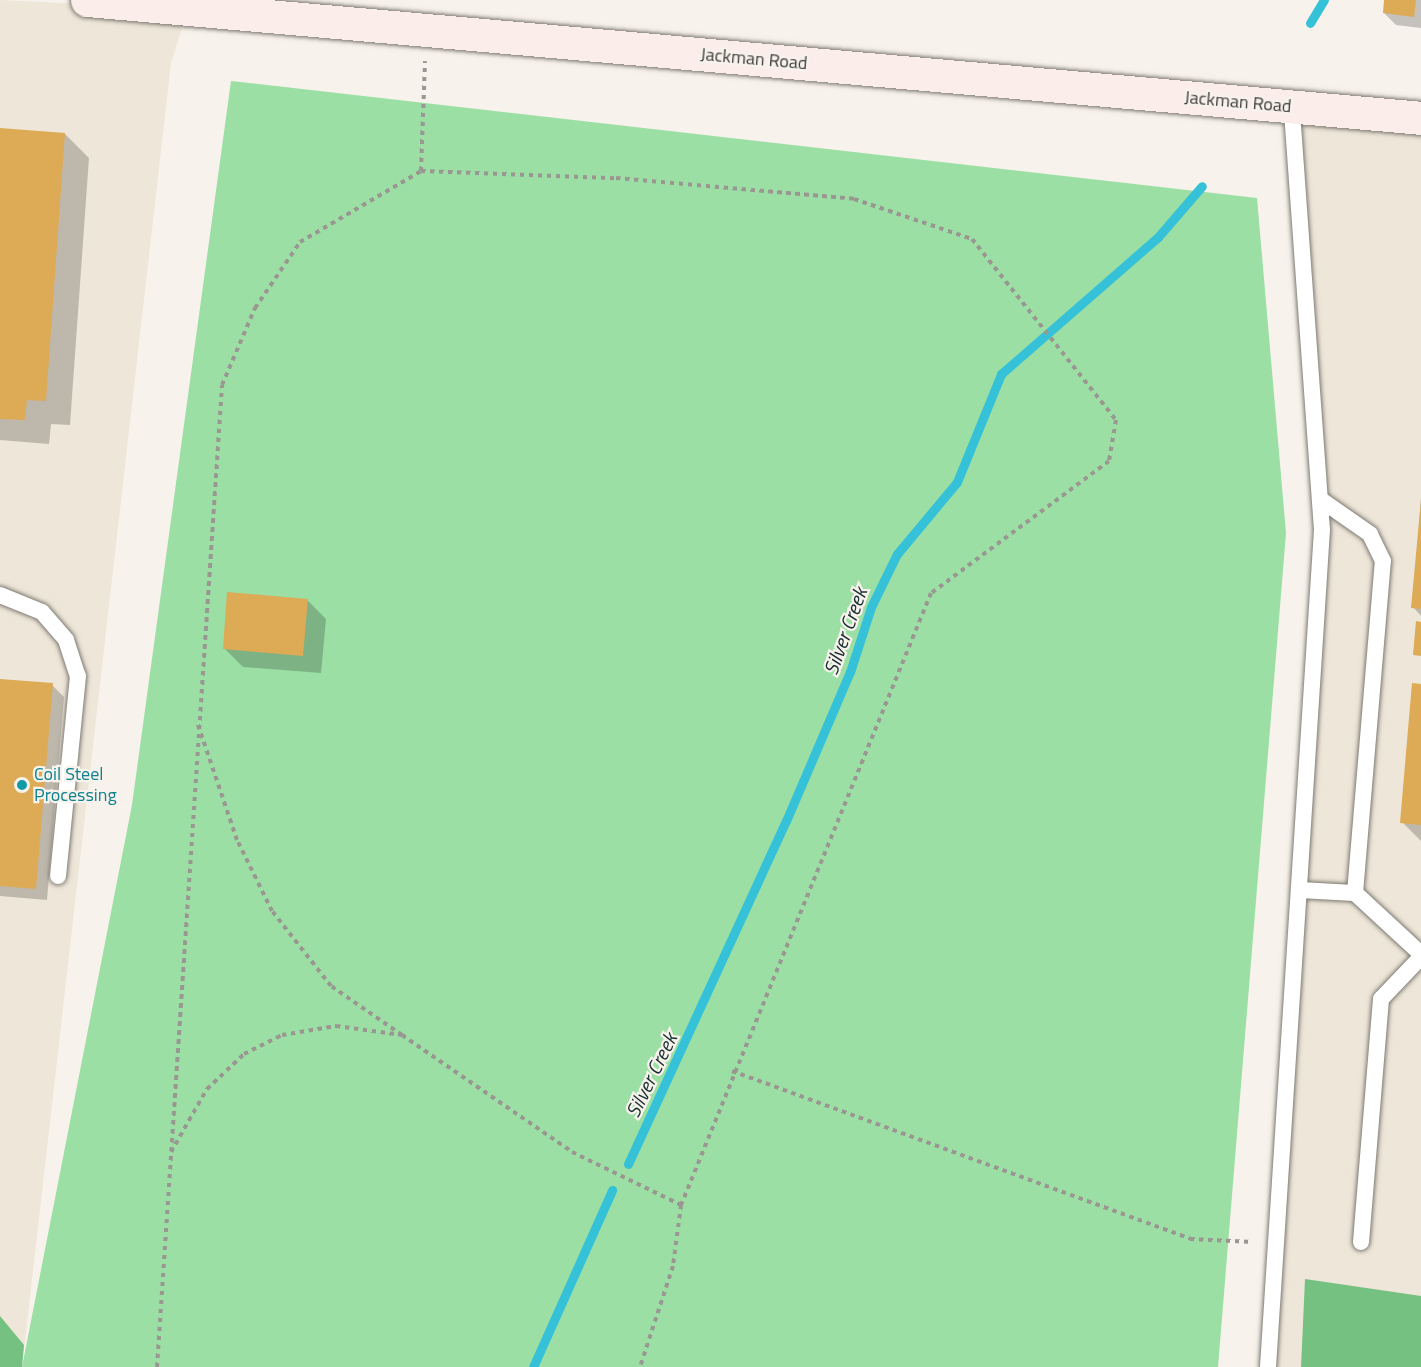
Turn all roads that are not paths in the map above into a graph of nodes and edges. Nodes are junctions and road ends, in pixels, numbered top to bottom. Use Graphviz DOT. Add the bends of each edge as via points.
graph roads {
  1 [pos="87,0"];
  2 [pos="1292,107"];
  3 [pos="1421,118"];
  4 [pos="1321,500"];
  5 [pos="0,595"];
  6 [pos="58,876"];
  7 [pos="1299,890"];
  8 [pos="1355,893"];
  9 [pos="1421,956"];
  10 [pos="1361,1242"];
  11 [pos="1268,1367"];
  1 -- 2 [label="main road, Jackman Road"];
  2 -- 3 [label="main road, Jackman Road"];
  2 -- 4 [label="lane"];
  4 -- 7 [label="lane"];
  4 -- 8 [label="lane" via="1370,534 1383,561"];
  5 -- 6 [label="lane" via="42,612 66,640 78,676"];
  7 -- 8 [label="lane"];
  7 -- 11 [label="lane"];
  8 -- 9 [label="lane"];
  9 -- 10 [label="lane" via="1380,999"];
}
